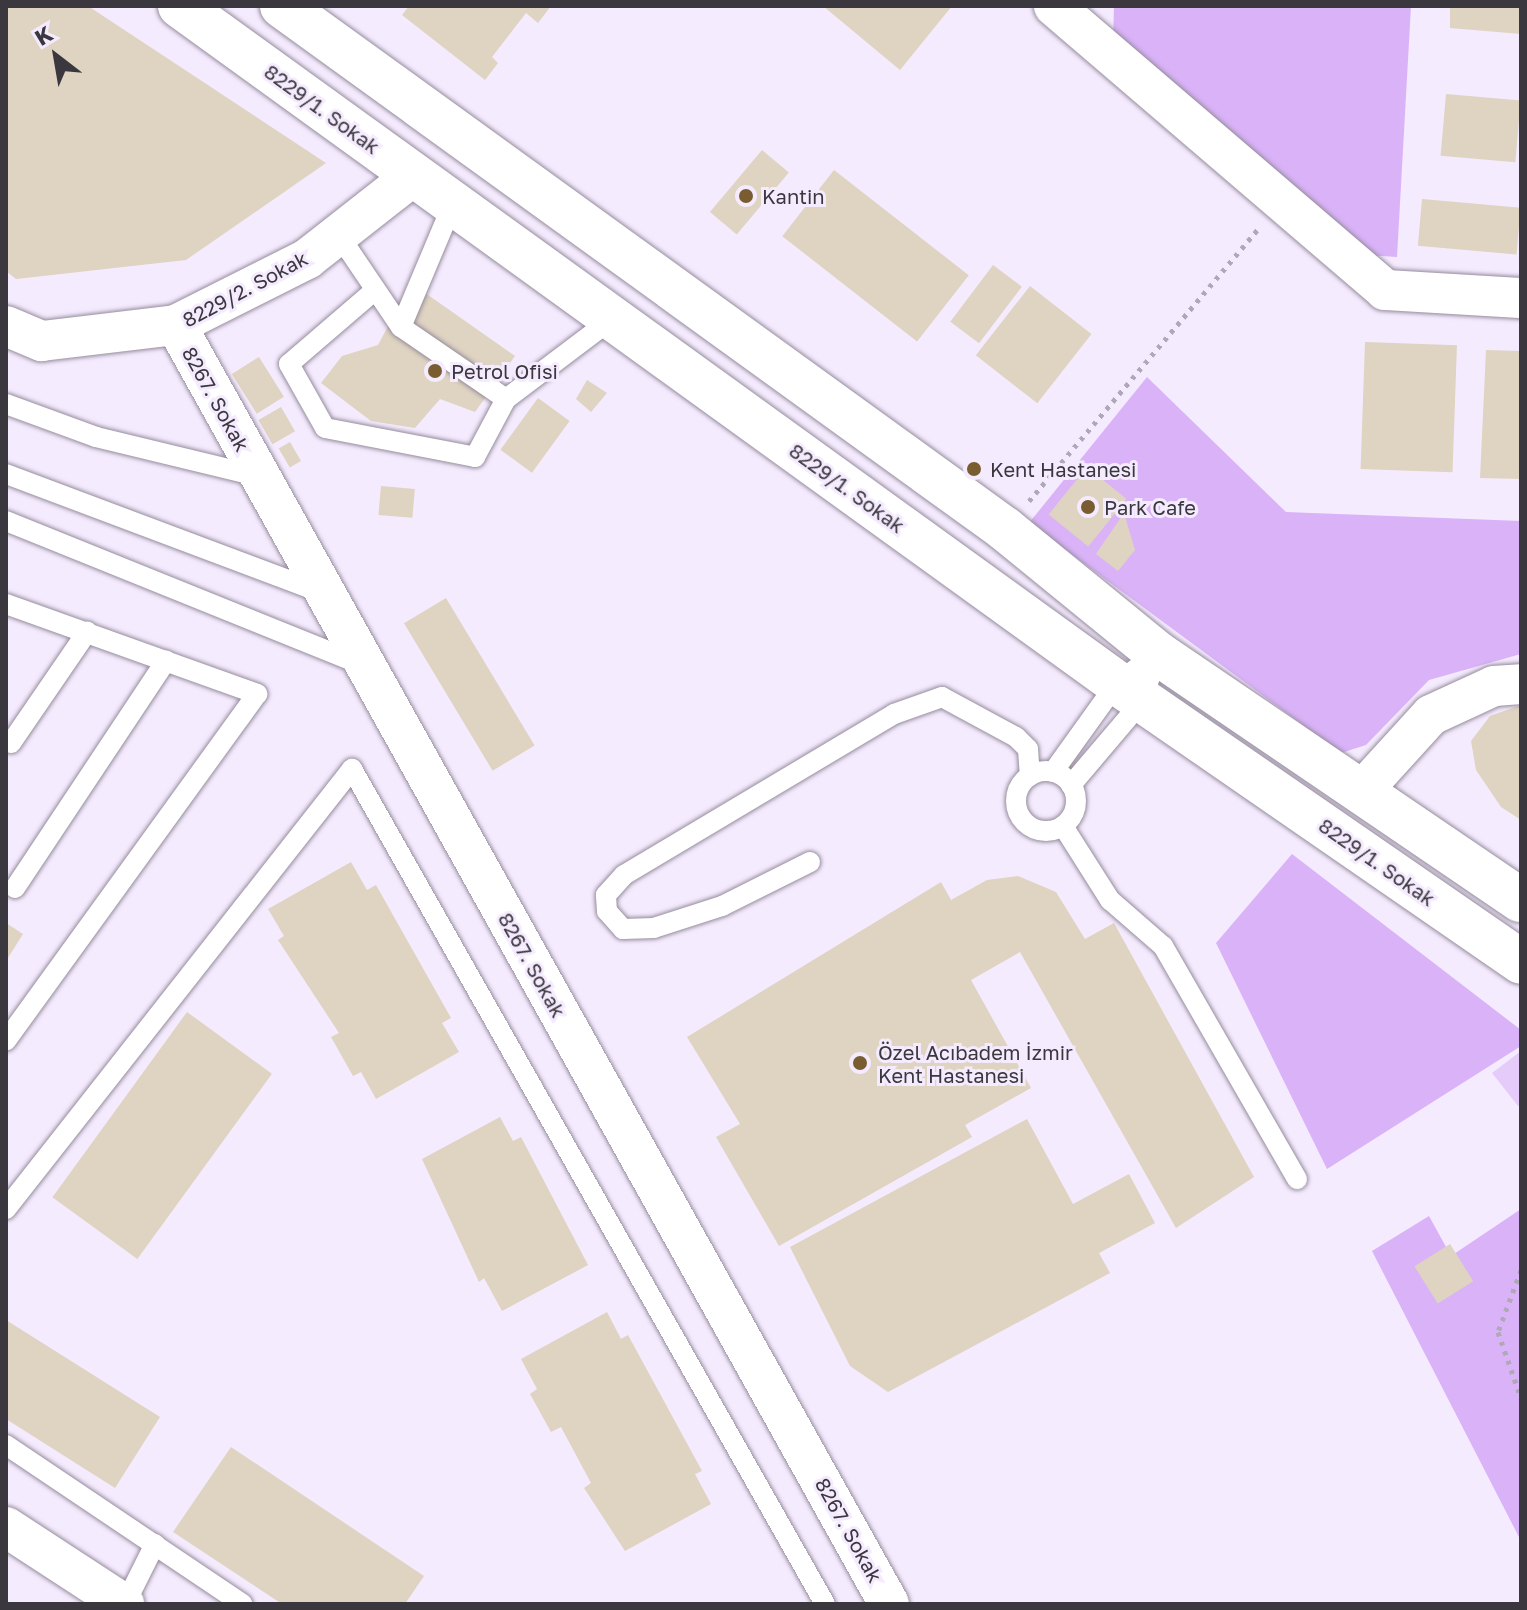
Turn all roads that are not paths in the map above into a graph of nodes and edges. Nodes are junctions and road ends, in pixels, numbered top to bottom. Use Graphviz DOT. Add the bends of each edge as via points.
graph roads {
  1 [pos="180,6"];
  2 [pos="282,6"];
  3 [pos="1054,6"];
  4 [pos="1099,6"];
  5 [pos="1098,45"];
  6 [pos="414,175"];
  7 [pos="453,203"];
  8 [pos="338,234"];
  9 [pos="374,291"];
  10 [pos="1521,298"];
  11 [pos="613,318"];
  12 [pos="176,325"];
  13 [pos="6,326"];
  14 [pos="401,327"];
  15 [pos="506,399"];
  16 [pos="6,404"];
  17 [pos="6,474"];
  18 [pos="257,476"];
  19 [pos="6,521"];
  20 [pos="322,593"];
  21 [pos="8,607"];
  22 [pos="87,632"];
  23 [pos="1157,653"];
  24 [pos="166,661"];
  25 [pos="362,665"];
  26 [pos="1521,684"];
  27 [pos="1130,692"];
  28 [pos="11,743"];
  29 [pos="1053,772"];
  30 [pos="1030,776"];
  31 [pos="1071,785"];
  32 [pos="1360,793"];
  33 [pos="1063,826"];
  34 [pos="810,862"];
  35 [pos="15,888"];
  36 [pos="1521,900"];
  37 [pos="1521,962"];
  38 [pos="6,1041"];
  39 [pos="1297,1179"];
  40 [pos="6,1209"];
  41 [pos="6,1445"];
  42 [pos="6,1527"];
  43 [pos="155,1544"];
  44 [pos="124,1604"];
  45 [pos="243,1604"];
  46 [pos="825,1604"];
  47 [pos="889,1604"];
  1 -- 6 [label="street, 8229/1. Sokak"];
  2 -- 23 [label="street" via="1005,529"];
  3 -- 5 [label="street"];
  4 -- 5 [label="street"];
  5 -- 10 [label="street" via="1385,290"];
  6 -- 7 [label="street, 8229/1. Sokak"];
  6 -- 8 [label="street, 8229/2. Sokak"];
  7 -- 11 [label="street, 8229/1. Sokak"];
  7 -- 14 [label="lane"];
  8 -- 9 [label="lane"];
  8 -- 12 [label="street, 8229/2. Sokak" via="307,259"];
  9 -- 14 [label="lane"];
  9 -- 15 [label="lane" via="289,364 325,428 475,457"];
  11 -- 15 [label="lane"];
  11 -- 27 [label="street, 8229/1. Sokak"];
  12 -- 13 [label="street, 8229/2. Sokak" via="42,341"];
  12 -- 18 [label="street, 8267. Sokak"];
  14 -- 15 [label="lane"];
  16 -- 18 [label="lane" via="96,437"];
  17 -- 20 [label="lane"];
  18 -- 20 [label="street, 8267. Sokak"];
  19 -- 25 [label="lane"];
  20 -- 25 [label="street, 8267. Sokak"];
  21 -- 22 [label="lane"];
  22 -- 24 [label="lane"];
  22 -- 28 [label="lane"];
  23 -- 27 [label="lane"];
  23 -- 27 [label="lane"];
  23 -- 32 [label="street"];
  24 -- 35 [label="lane"];
  24 -- 38 [label="lane" via="257,694"];
  25 -- 47 [label="street, 8267. Sokak"];
  26 -- 32 [label="street" via="1494,686 1431,715"];
  27 -- 29 [label="lane"];
  27 -- 31 [label="lane"];
  27 -- 37 [label="street, 8229/1. Sokak"];
  29 -- 30 [label="lane"];
  29 -- 31 [label="lane"];
  30 -- 33 [label="lane" via="1017,795 1021,818 1040,831"];
  30 -- 34 [label="lane" via="1028,749 1016,737 942,697 894,714 624,875 606,895 607,911 623,929 654,928 722,906"];
  31 -- 33 [label="lane" via="1076,807"];
  32 -- 36 [label="street"];
  33 -- 39 [label="lane" via="1110,900 1163,946"];
  40 -- 46 [label="lane" via="352,769"];
  41 -- 43 [label="lane"];
  42 -- 44 [label="street"];
  43 -- 44 [label="lane"];
  43 -- 45 [label="lane"];
}
